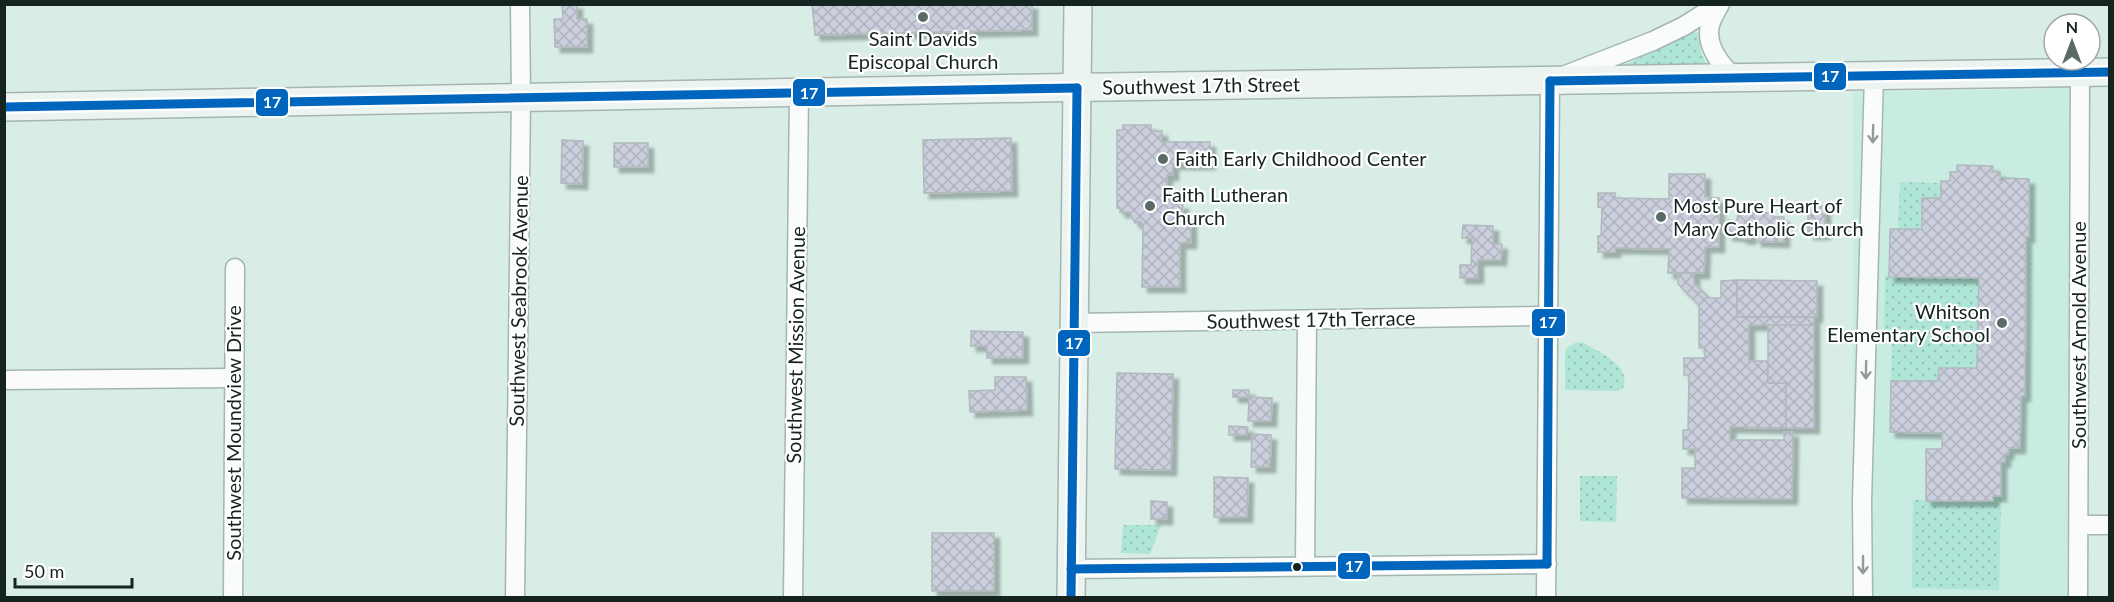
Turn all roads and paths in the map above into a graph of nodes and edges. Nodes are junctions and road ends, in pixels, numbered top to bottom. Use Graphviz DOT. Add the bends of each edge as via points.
graph roads {
  1 [pos="520,4"];
  2 [pos="1078,4"];
  3 [pos="1720,4"];
  4 [pos="2080,72"];
  5 [pos="1874,75"];
  6 [pos="1735,78"];
  7 [pos="1550,81"];
  8 [pos="1077,88"];
  9 [pos="799,93"];
  10 [pos="521,97"];
  11 [pos="4,107"];
  12 [pos="235,268"];
  13 [pos="1548,316"];
  14 [pos="1307,320"];
  15 [pos="1074,323"];
  16 [pos="234,378"];
  17 [pos="4,380"];
  18 [pos="2079,525"];
  19 [pos="2109,525"];
  20 [pos="1547,564"];
  21 [pos="1305,565"];
  22 [pos="1071,569"];
  23 [pos="232,597"];
  24 [pos="515,597"];
  25 [pos="793,597"];
  26 [pos="1071,597"];
  27 [pos="1546,597"];
  28 [pos="1863,597"];
  29 [pos="2078,597"];
  1 -- 10 [label="street, Southwest Seabrook Avenue"];
  2 -- 8 [label="main road"];
  3 -- 6 [label="street" via="1710,24 1711,45"];
  3 -- 7 [label="street" via="1653,41"];
  4 -- 5 [label="main road, Southwest 17th Street"];
  4 -- 18 [label="street, Southwest Arnold Avenue"];
  5 -- 6 [label="main road, Southwest 17th Street"];
  5 -- 28 [label="street, one-way" via="1862,501"];
  6 -- 7 [label="main road, Southwest 17th Street"];
  7 -- 8 [label="main road, Southwest 17th Street"];
  7 -- 13 [label="street"];
  8 -- 9 [label="main road, Southwest 17th Street"];
  8 -- 15 [label="main road"];
  9 -- 10 [label="main road, Southwest 17th Street"];
  9 -- 25 [label="street, Southwest Mission Avenue"];
  10 -- 11 [label="main road, Southwest 17th Street"];
  10 -- 24 [label="street, Southwest Seabrook Avenue"];
  12 -- 16 [label="street, Southwest Moundview Drive"];
  13 -- 14 [label="street, Southwest 17th Terrace"];
  13 -- 20 [label="street"];
  14 -- 15 [label="street, Southwest 17th Terrace"];
  14 -- 21 [label="street"];
  15 -- 22 [label="main road"];
  16 -- 17 [label="street"];
  16 -- 23 [label="street, Southwest Moundview Drive"];
  18 -- 19 [label="street"];
  18 -- 29 [label="street, Southwest Arnold Avenue"];
  20 -- 21 [label="street"];
  20 -- 27 [label="street"];
  21 -- 22 [label="street"];
  22 -- 26 [label="main road"];
}
